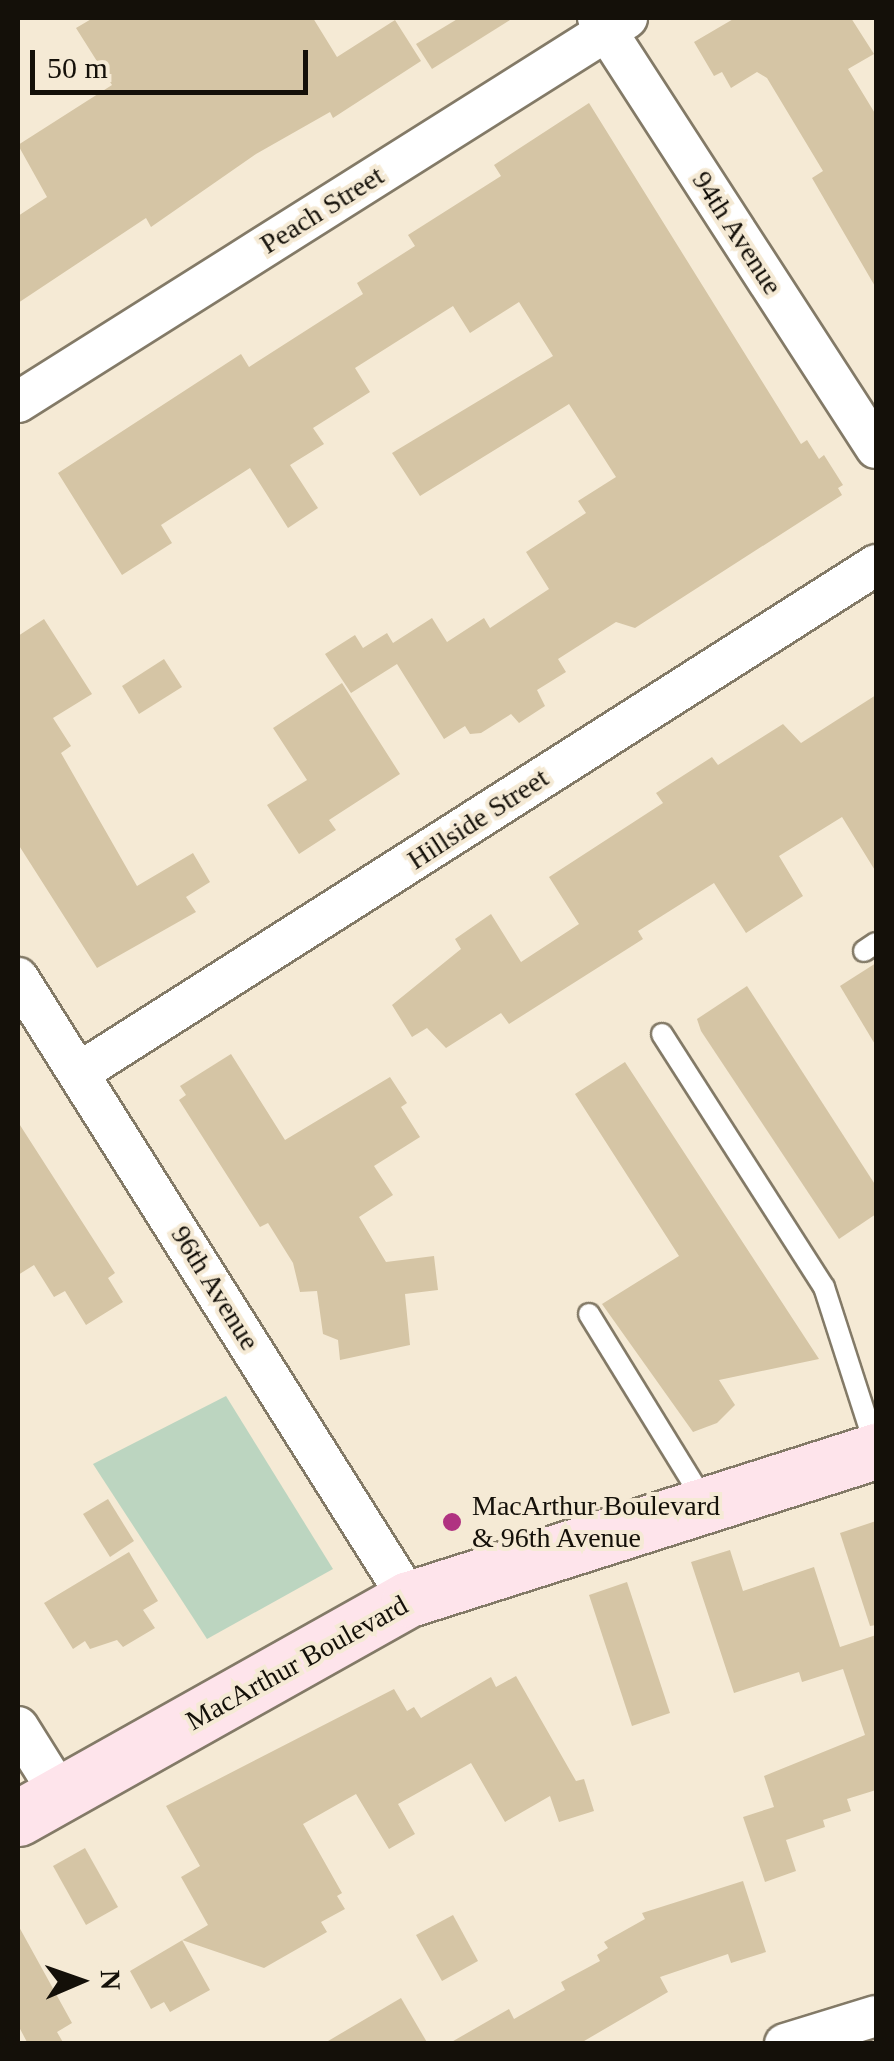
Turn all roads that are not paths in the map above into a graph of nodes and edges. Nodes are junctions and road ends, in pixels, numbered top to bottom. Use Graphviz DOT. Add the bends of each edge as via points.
graph roads {
  1 [pos="610,22"];
  2 [pos="18,402"];
  3 [pos="876,448"];
  4 [pos="876,565"];
  5 [pos="18,978"];
  6 [pos="662,1034"];
  7 [pos="80,1072"];
  8 [pos="589,1314"];
  9 [pos="876,1450"];
  10 [pos="707,1506"];
  11 [pos="409,1599"];
  12 [pos="18,1727"];
  13 [pos="39,1806"];
  14 [pos="876,2016"];
  15 [pos="785,2044"];
  1 -- 2 [label="street, Peach Street"];
  1 -- 3 [label="street, 94th Avenue"];
  4 -- 7 [label="street, Hillside Street"];
  5 -- 7 [label="street, 96th Avenue"];
  6 -- 9 [label="lane" via="824,1287"];
  7 -- 11 [label="street, 96th Avenue"];
  8 -- 10 [label="lane"];
  9 -- 10 [label="main road, MacArthur Boulevard"];
  10 -- 11 [label="main road, MacArthur Boulevard"];
  11 -- 13 [label="main road, MacArthur Boulevard"];
  12 -- 13 [label="street"];
  14 -- 15 [label="street"];
}
